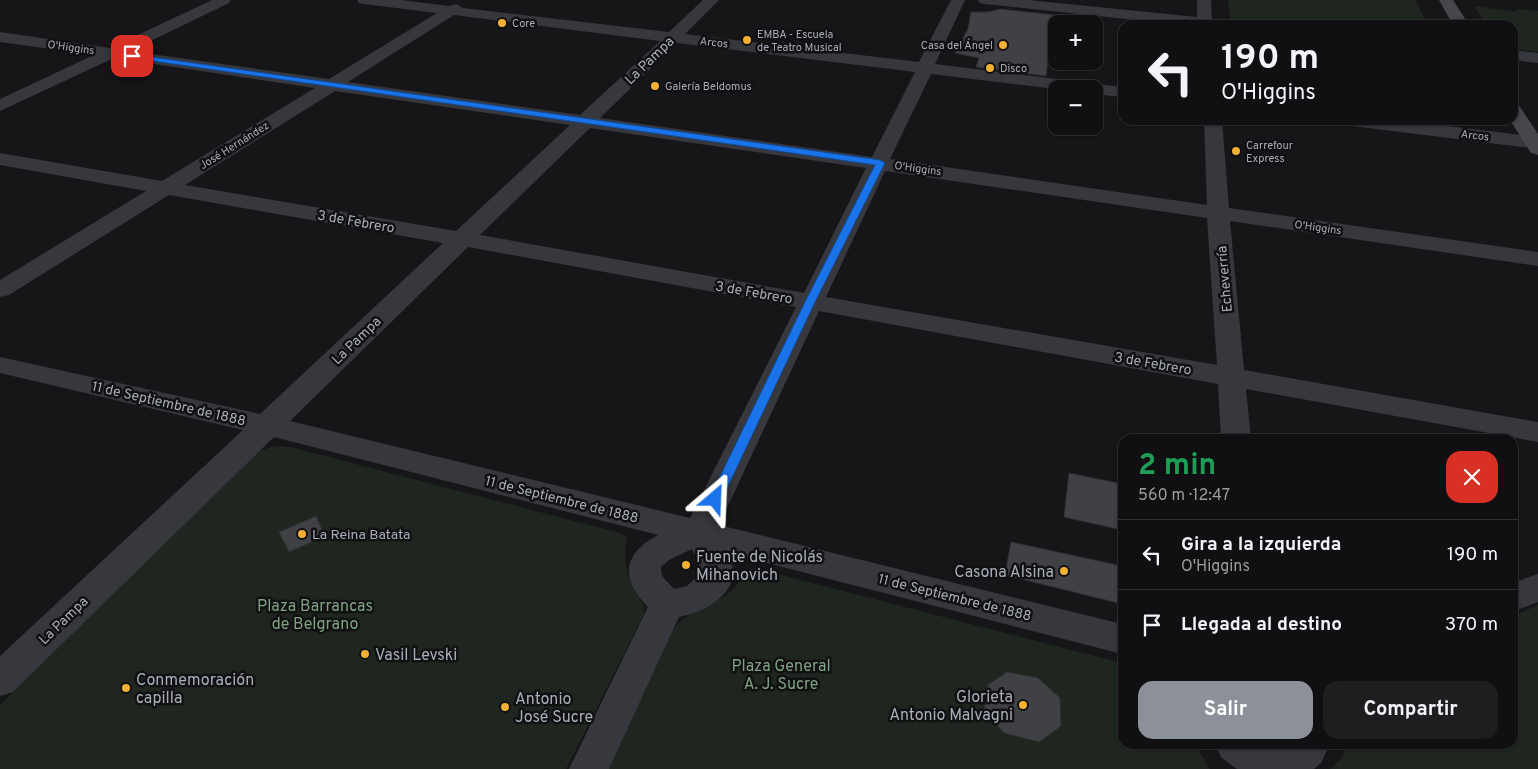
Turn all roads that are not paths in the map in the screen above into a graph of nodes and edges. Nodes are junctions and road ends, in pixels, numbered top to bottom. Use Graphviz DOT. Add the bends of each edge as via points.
graph roads {
  1 [pos="224,0"];
  2 [pos="364,0"];
  3 [pos="468,0"];
  4 [pos="712,0"];
  5 [pos="958,0"];
  6 [pos="985,0"];
  7 [pos="1204,0"];
  8 [pos="1446,0"];
  9 [pos="450,11"];
  10 [pos="1168,20"];
  11 [pos="1205,20"];
  12 [pos="1458,20"];
  13 [pos="0,37"];
  14 [pos="673,37"];
  15 [pos="114,53"];
  16 [pos="1518,56"];
  17 [pos="1538,58"];
  18 [pos="924,67"];
  19 [pos="333,84"];
  20 [pos="1118,91"];
  21 [pos="0,106"];
  22 [pos="1518,117"];
  23 [pos="586,121"];
  24 [pos="1213,125"];
  25 [pos="1389,125"];
  26 [pos="1537,145"];
  27 [pos="0,159"];
  28 [pos="880,163"];
  29 [pos="164,188"];
  30 [pos="1218,212"];
  31 [pos="461,239"];
  32 [pos="1538,259"];
  33 [pos="0,290"];
  34 [pos="810,302"];
  35 [pos="0,365"];
  36 [pos="1231,377"];
  37 [pos="266,425"];
  38 [pos="1538,432"];
  39 [pos="1236,434"];
  40 [pos="699,533"];
  41 [pos="1538,588"];
  42 [pos="1518,596"];
  43 [pos="667,604"];
  44 [pos="1118,638"];
  45 [pos="0,680"];
  46 [pos="1308,749"];
  47 [pos="1255,759"];
  48 [pos="588,769"];
  1 -- 15 [label="street"];
  2 -- 9 [label="street, Arcos"];
  3 -- 9 [label="street, José Hernández"];
  4 -- 14 [label="street, La Pampa"];
  5 -- 18 [label="street"];
  6 -- 10 [label="street"];
  7 -- 11 [label="street"];
  8 -- 12 [label="main road"];
  9 -- 14 [label="street, Arcos"];
  9 -- 19 [label="street, José Hernández"];
  13 -- 15 [label="street, O'Higgins"];
  14 -- 18 [label="street, Arcos"];
  14 -- 23 [label="street, La Pampa"];
  15 -- 19 [label="street, O'Higgins"];
  15 -- 21 [label="street"];
  16 -- 17 [label="street"];
  18 -- 20 [label="street, Arcos"];
  18 -- 28 [label="street"];
  19 -- 23 [label="street, O'Higgins"];
  19 -- 29 [label="street, José Hernández"];
  22 -- 26 [label="main road"];
  23 -- 28 [label="street, O'Higgins"];
  23 -- 31 [label="street, La Pampa"];
  24 -- 30 [label="street, Echeverría"];
  25 -- 26 [label="street, Arcos"];
  27 -- 29 [label="street, 3 de Febrero"];
  28 -- 30 [label="street, O'Higgins"];
  28 -- 34 [label="street"];
  29 -- 31 [label="street, 3 de Febrero"];
  29 -- 33 [label="street, José Hernández"];
  30 -- 32 [label="street, O'Higgins"];
  30 -- 36 [label="street, Echeverría"];
  31 -- 34 [label="street, 3 de Febrero"];
  31 -- 37 [label="street, La Pampa"];
  34 -- 36 [label="street, 3 de Febrero"];
  34 -- 40 [label="street"];
  35 -- 37 [label="street, 11 de Septiembre de 1888"];
  36 -- 38 [label="street, 3 de Febrero"];
  36 -- 39 [label="street, Echeverría"];
  37 -- 40 [label="street, 11 de Septiembre de 1888"];
  37 -- 45 [label="street, La Pampa"];
  40 -- 43 [label="street" via="717,565 716,577 702,596 688,602"];
  40 -- 43 [label="street" via="657,550 647,560 644,570 646,581"];
  40 -- 44 [label="street, 11 de Septiembre de 1888"];
  41 -- 42 [label="street"];
  43 -- 48 [label="street"];
  46 -- 47 [label="street" via="1292,762"];
}
